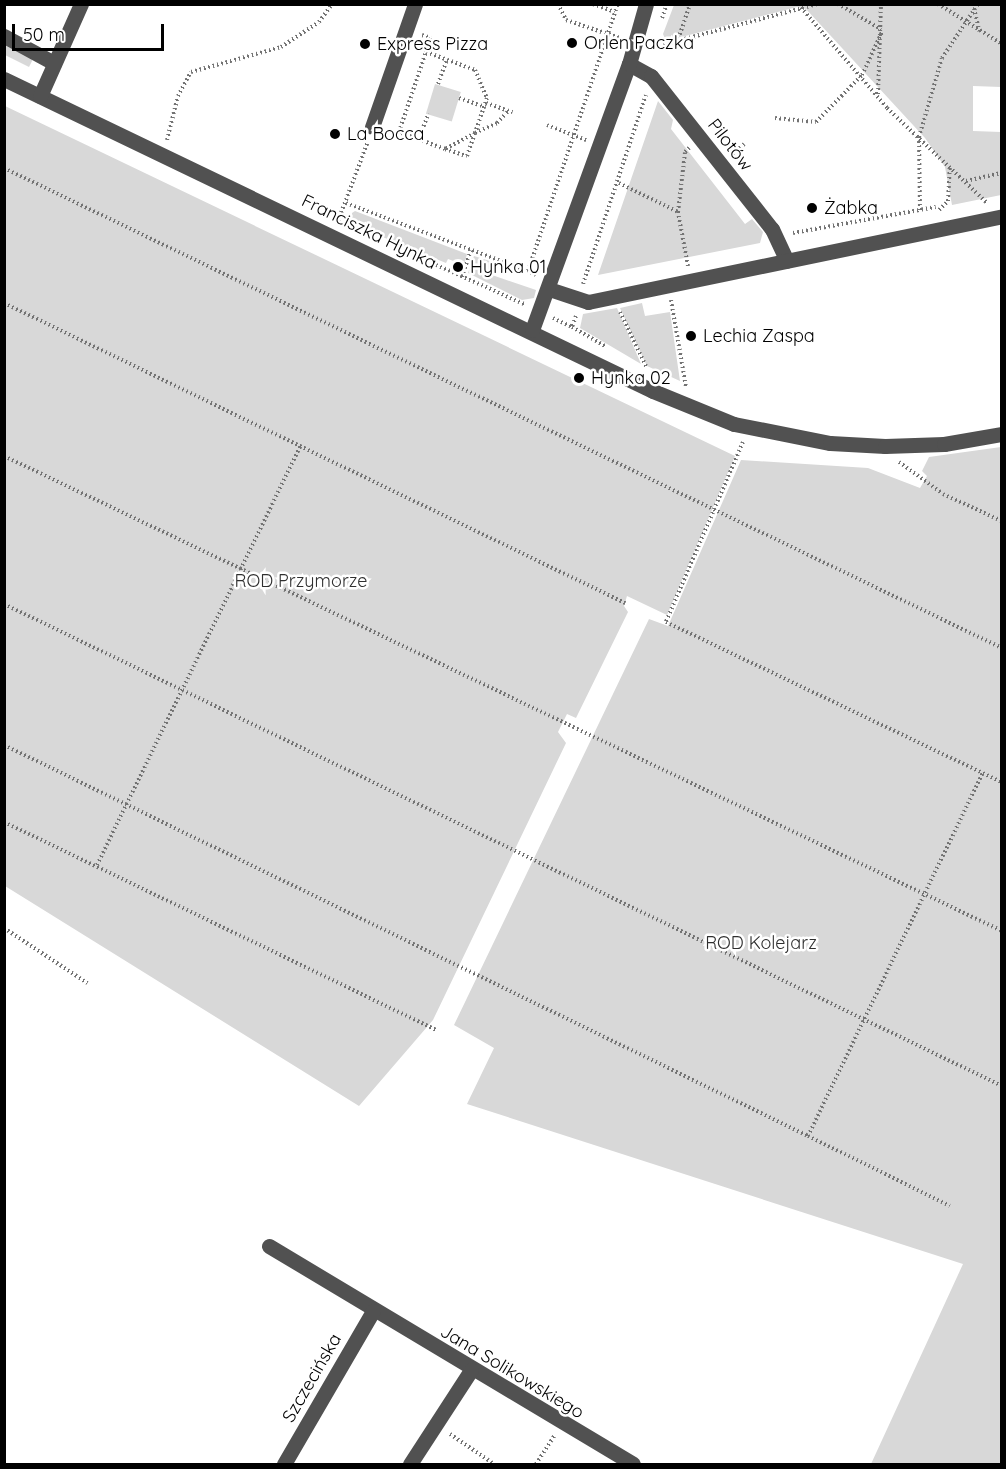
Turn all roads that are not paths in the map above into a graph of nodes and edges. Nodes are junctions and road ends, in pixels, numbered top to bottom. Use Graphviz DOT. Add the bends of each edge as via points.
graph roads {
  1 [pos="81,4"];
  2 [pos="415,4"];
  3 [pos="646,4"];
  4 [pos="4,36"];
  5 [pos="54,63"];
  6 [pos="629,64"];
  7 [pos="4,79"];
  8 [pos="40,96"];
  9 [pos="372,128"];
  10 [pos="1001,216"];
  11 [pos="787,261"];
  12 [pos="543,288"];
  13 [pos="532,330"];
  14 [pos="1002,434"];
  15 [pos="269,1246"];
  16 [pos="373,1311"];
  17 [pos="471,1370"];
  18 [pos="284,1464"];
  19 [pos="410,1464"];
  20 [pos="633,1464"];
  1 -- 5 [label="street"];
  2 -- 9 [label="street"];
  3 -- 6 [label="street"];
  4 -- 5 [label="street"];
  5 -- 8 [label="street"];
  6 -- 11 [label="street, Pilotów" via="651,76 772,229"];
  6 -- 12 [label="street"];
  7 -- 8 [label="street, Franciszka Hynka"];
  8 -- 13 [label="street, Franciszka Hynka"];
  10 -- 11 [label="street"];
  11 -- 12 [label="street" via="588,302"];
  12 -- 13 [label="street"];
  13 -- 14 [label="street, Franciszka Hynka" via="693,409 751,428 830,443 885,446 945,444"];
  15 -- 16 [label="street, Jana Solikowskiego"];
  16 -- 17 [label="street, Jana Solikowskiego"];
  16 -- 18 [label="street, Szczecińska"];
  17 -- 19 [label="street"];
  17 -- 20 [label="street, Jana Solikowskiego"];
}
